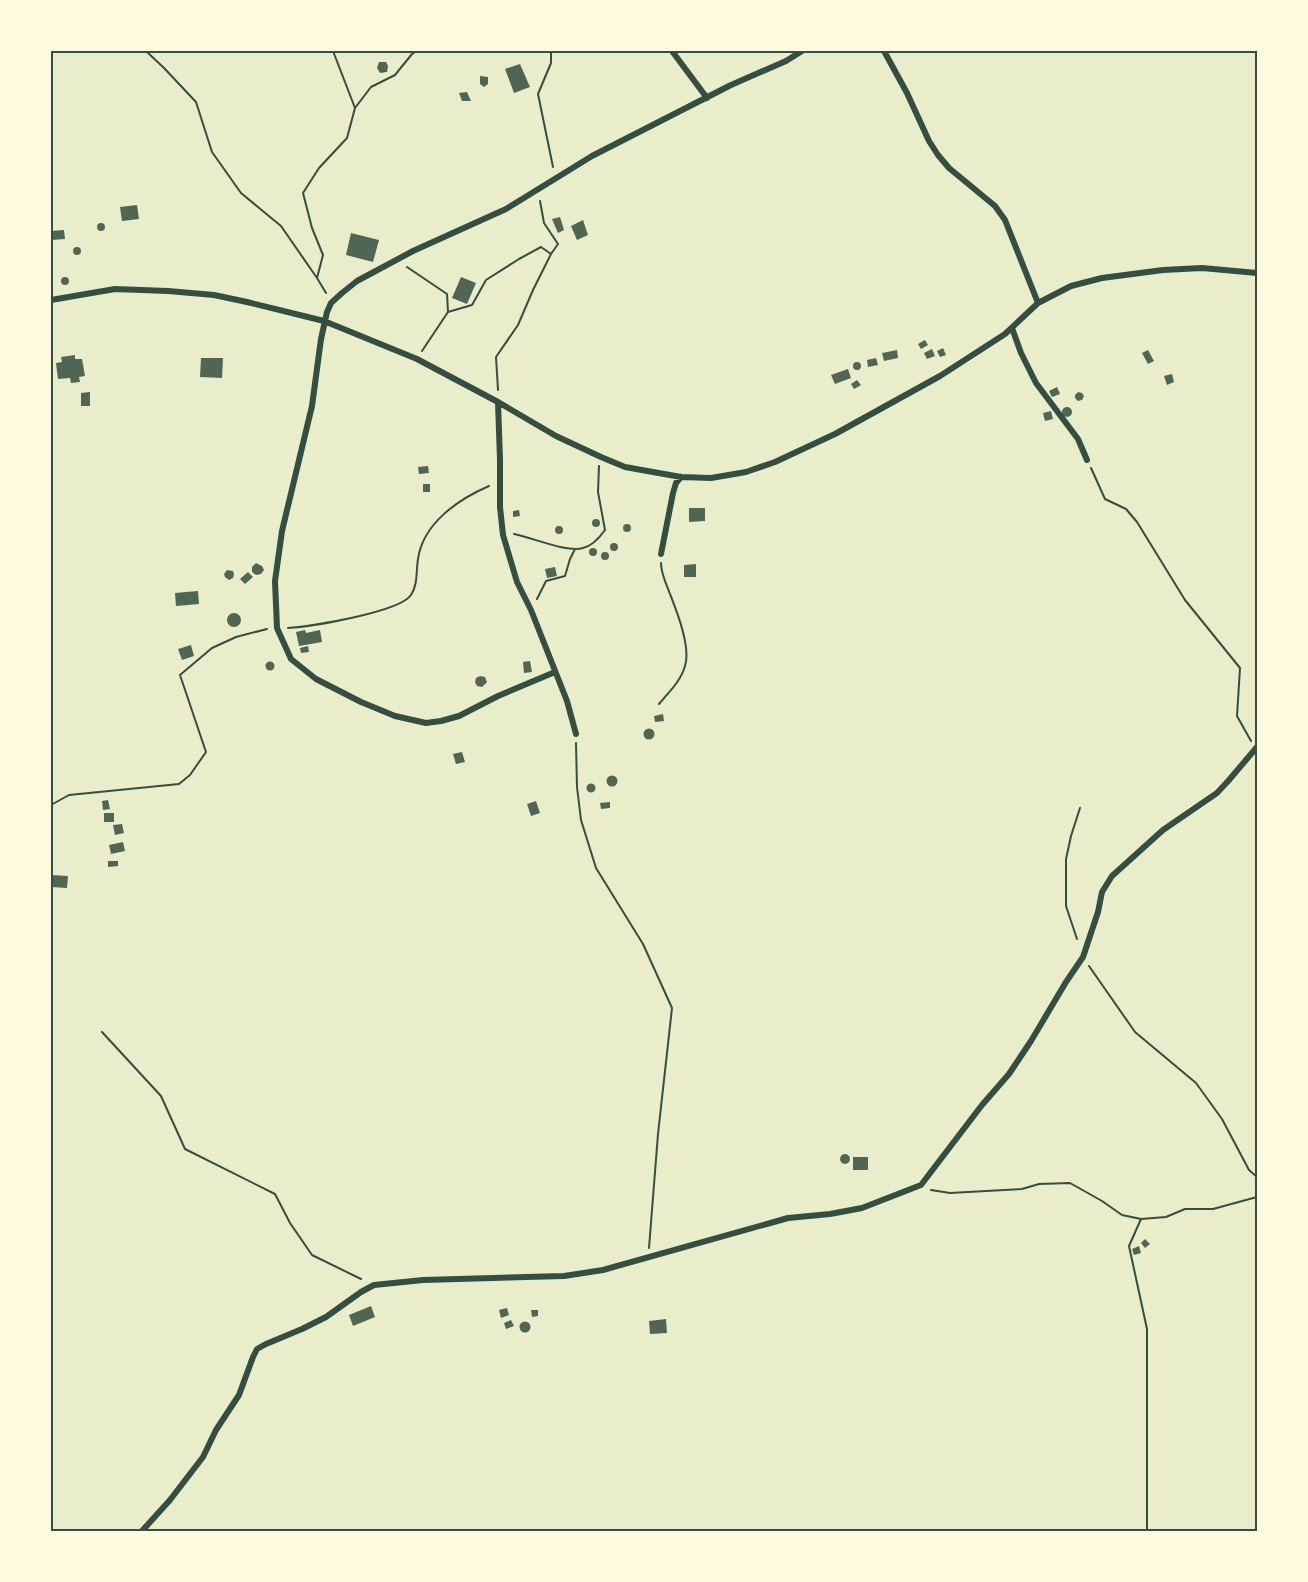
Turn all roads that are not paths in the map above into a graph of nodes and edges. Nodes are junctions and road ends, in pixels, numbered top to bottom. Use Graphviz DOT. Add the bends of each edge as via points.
graph roads {
  1 [pos="672,51"];
  2 [pos="802,51"];
  3 [pos="887,52"];
  4 [pos="707,98"];
  5 [pos="1257,273"];
  6 [pos="51,300"];
  7 [pos="1038,303"];
  8 [pos="324,321"];
  9 [pos="1012,328"];
  10 [pos="498,402"];
  11 [pos="1087,460"];
  12 [pos="681,477"];
  13 [pos="661,554"];
  14 [pos="555,672"];
  15 [pos="576,734"];
  16 [pos="1256,748"];
  17 [pos="142,1531"];
  1 -- 4 [label="street"];
  2 -- 4 [label="street"];
  3 -- 7 [label="street" via="938,155 995,206 1005,220"];
  4 -- 8 [label="street" via="592,156 506,209 357,281 331,303"];
  5 -- 7 [label="street" via="1202,268 1102,278 1071,286"];
  6 -- 8 [label="street" via="115,289 180,292 225,297"];
  7 -- 9 [label="street"];
  8 -- 10 [label="street" via="417,359"];
  8 -- 14 [label="street" via="312,406 284,521 275,581 277,628 291,659 316,679 361,702 394,716 426,723 459,716"];
  9 -- 11 [label="street" via="1036,384 1078,439"];
  9 -- 12 [label="street" via="902,398 775,462 711,478"];
  10 -- 12 [label="street" via="556,436 625,467"];
  10 -- 14 [label="street" via="503,535 517,582"];
  12 -- 13 [label="street" via="676,483"];
  14 -- 15 [label="street"];
  16 -- 17 [label="street" via="1217,793 1163,830 1112,876 1102,892 1083,957 1009,1074 921,1185 862,1208 788,1218 603,1270 564,1276 374,1285 326,1317 257,1349 239,1395 203,1458"];
}
